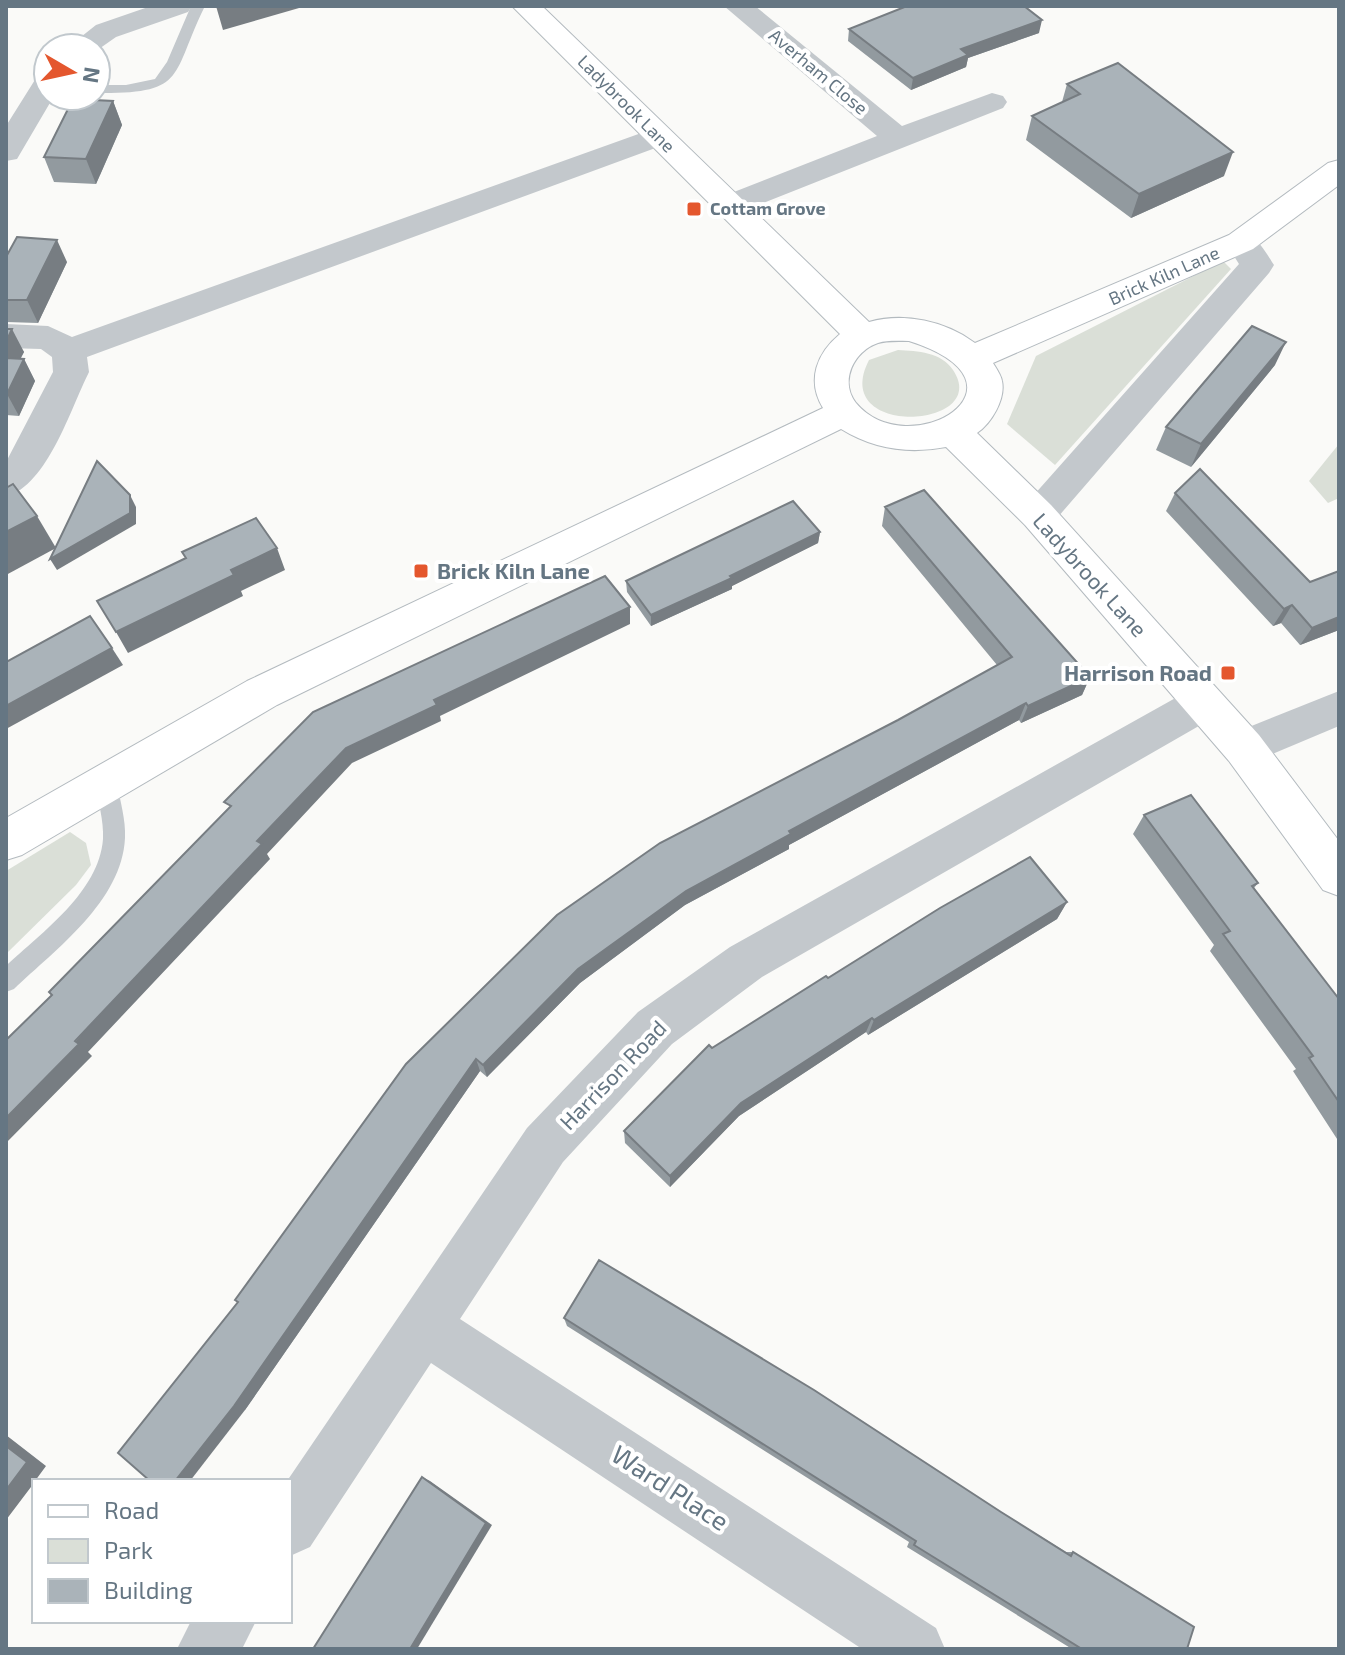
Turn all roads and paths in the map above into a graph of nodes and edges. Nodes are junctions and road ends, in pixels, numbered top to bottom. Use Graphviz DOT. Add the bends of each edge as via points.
graph roads {
  1 [pos="178,6"];
  2 [pos="198,6"];
  3 [pos="526,6"];
  4 [pos="738,6"];
  5 [pos="105,32"];
  6 [pos="112,90"];
  7 [pos="992,102"];
  8 [pos="32,110"];
  9 [pos="658,136"];
  10 [pos="899,139"];
  11 [pos="6,152"];
  12 [pos="1339,170"];
  13 [pos="727,206"];
  14 [pos="1241,242"];
  15 [pos="6,336"];
  16 [pos="863,336"];
  17 [pos="69,351"];
  18 [pos="974,357"];
  19 [pos="845,412"];
  20 [pos="953,432"];
  21 [pos="6,483"];
  22 [pos="1038,515"];
  23 [pos="1203,703"];
  24 [pos="1339,708"];
  25 [pos="1244,748"];
  26 [pos="106,783"];
  27 [pos="6,841"];
  28 [pos="1339,876"];
  29 [pos="6,981"];
  30 [pos="425,1327"];
  31 [pos="292,1524"];
  32 [pos="225,1623"];
  33 [pos="207,1649"];
  34 [pos="915,1649"];
  1 -- 5 [label="street"];
  2 -- 6 [label="lane" via="172,71 157,86"];
  3 -- 9 [label="street, Ladybrook Lane"];
  4 -- 10 [label="street, Averham Close"];
  7 -- 10 [label="street, Averham Close"];
  8 -- 11 [label="street"];
  9 -- 13 [label="street, Ladybrook Lane"];
  9 -- 17 [label="street"];
  10 -- 13 [label="street, Averham Close"];
  12 -- 14 [label="street, Brick Kiln Lane"];
  13 -- 16 [label="street, Ladybrook Lane"];
  14 -- 18 [label="street, Brick Kiln Lane"];
  14 -- 22 [label="street" via="1257,265"];
  15 -- 17 [label="street" via="48,338"];
  16 -- 18 [label="street" via="885,330 922,331 956,343"];
  16 -- 19 [label="street" via="841,350 830,369 831,391"];
  17 -- 21 [label="street" via="71,372 24,467"];
  18 -- 20 [label="street" via="984,372 983,406"];
  19 -- 20 [label="street" via="867,428 895,437"];
  19 -- 26 [label="street" via="262,693"];
  20 -- 22 [label="street, Ladybrook Lane"];
  22 -- 23 [label="street, Ladybrook Lane"];
  23 -- 25 [label="street, Ladybrook Lane"];
  23 -- 30 [label="street, Harrison Road" via="746,962 655,1028 545,1145"];
  24 -- 25 [label="street"];
  25 -- 28 [label="street, Ladybrook Lane"];
  26 -- 27 [label="street"];
  26 -- 29 [label="lane" via="114,841 105,872 78,911"];
  30 -- 31 [label="street, Harrison Road"];
  30 -- 34 [label="street, Ward Place"];
  32 -- 33 [label="street"];
}
